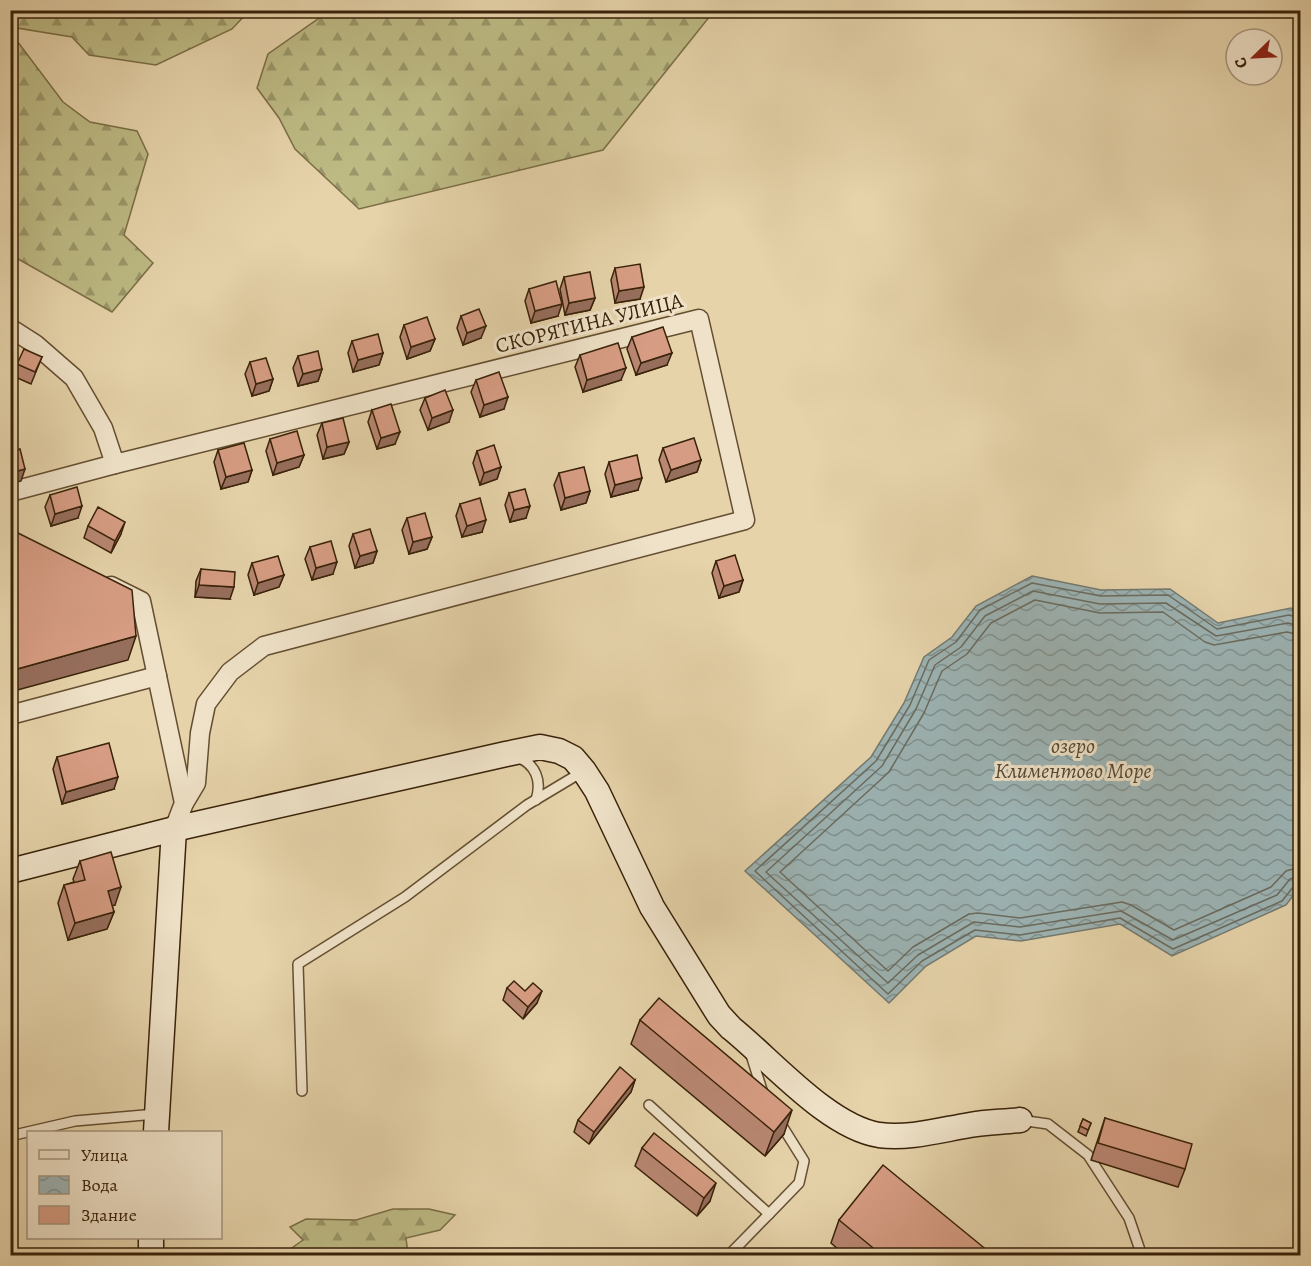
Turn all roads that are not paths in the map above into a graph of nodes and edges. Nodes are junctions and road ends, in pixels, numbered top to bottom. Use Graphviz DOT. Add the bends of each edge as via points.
graph roads {
  1 [pos="10,328"];
  2 [pos="115,464"];
  3 [pos="10,492"];
  4 [pos="91,576"];
  5 [pos="157,676"];
  6 [pos="10,715"];
  7 [pos="506,754"];
  8 [pos="584,771"];
  9 [pos="536,800"];
  10 [pos="184,803"];
  11 [pos="174,829"];
  12 [pos="10,871"];
  13 [pos="747,1041"];
  14 [pos="302,1091"];
  15 [pos="765,1098"];
  16 [pos="649,1105"];
  17 [pos="776,1116"];
  18 [pos="1020,1120"];
  19 [pos="156,1123"];
  20 [pos="32,1131"];
  21 [pos="27,1132"];
  22 [pos="10,1136"];
  23 [pos="769,1214"];
  24 [pos="151,1239"];
  25 [pos="729,1255"];
  26 [pos="150,1256"];
  27 [pos="1142,1256"];
  1 -- 2 [label="street" via="74,378 103,429"];
  2 -- 3 [label="street, СКОРЯТИНА УЛИЦА"];
  2 -- 10 [label="street, СКОРЯТИНА УЛИЦА" via="699,319 746,520 264,646 230,672 206,704 196,783"];
  4 -- 5 [label="street" via="141,601"];
  5 -- 6 [label="street"];
  5 -- 10 [label="street"];
  7 -- 8 [label="street" via="540,747 559,751 573,758"];
  7 -- 9 [label="lane" via="521,758 539,777"];
  7 -- 11 [label="street"];
  8 -- 9 [label="lane"];
  8 -- 13 [label="street" via="652,908 719,1015"];
  9 -- 14 [label="lane" via="405,897 298,964"];
  10 -- 11 [label="street"];
  11 -- 12 [label="street"];
  11 -- 19 [label="street"];
  13 -- 15 [label="lane"];
  13 -- 18 [label="street" via="815,1101 861,1130 906,1136"];
  16 -- 23 [label="lane"];
  17 -- 23 [label="lane" via="804,1161 799,1183"];
  18 -- 27 [label="lane" via="1048,1124 1088,1155 1129,1218"];
  19 -- 20 [label="lane" via="75,1121"];
  21 -- 22 [label="lane"];
  23 -- 25 [label="lane"];
  24 -- 26 [label="street"];
}
